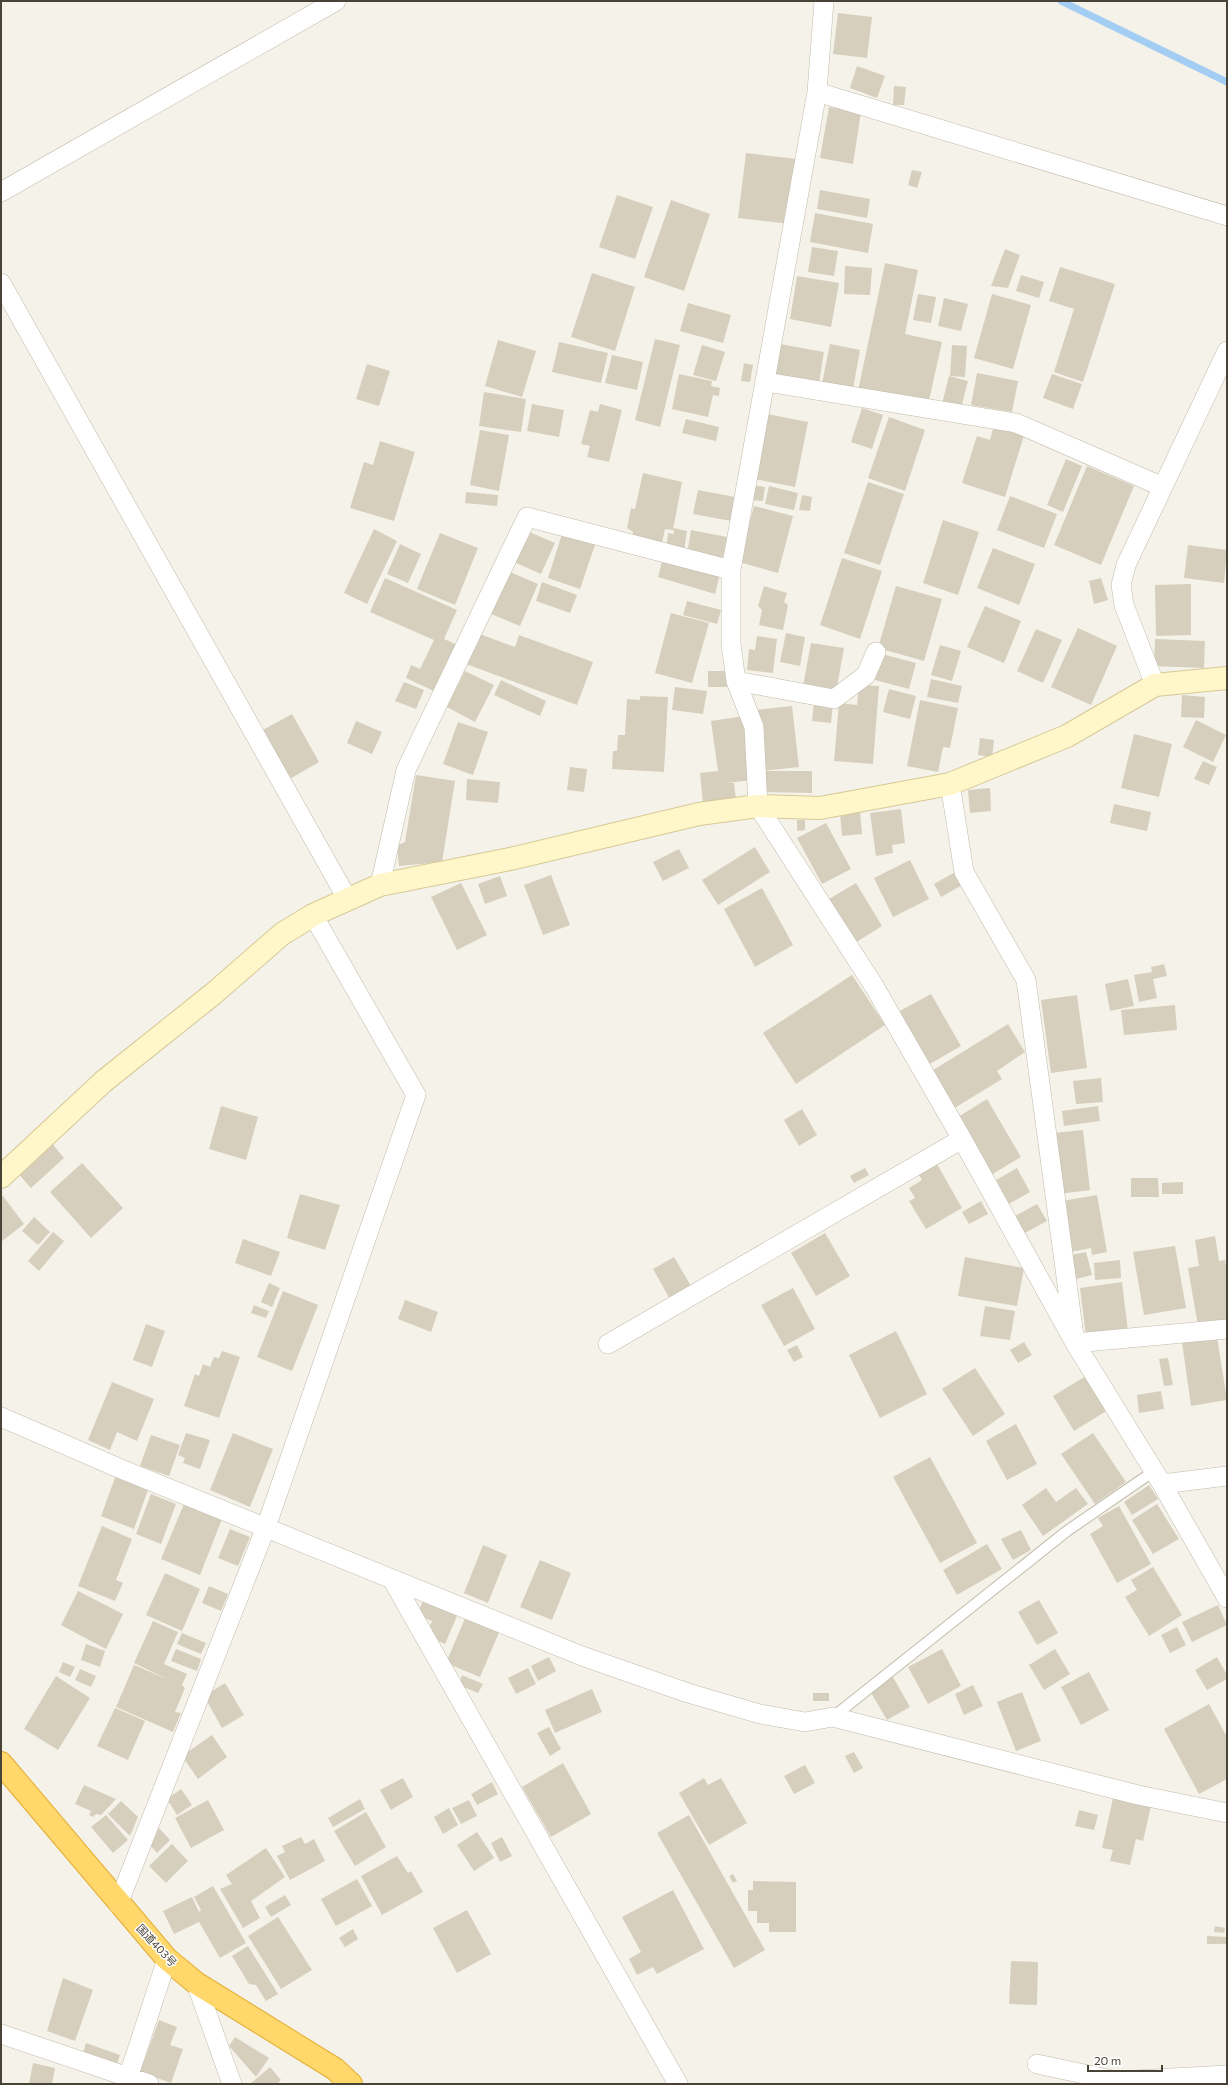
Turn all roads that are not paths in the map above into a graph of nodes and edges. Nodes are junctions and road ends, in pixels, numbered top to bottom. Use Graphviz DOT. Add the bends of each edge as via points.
graph roads {
  1 [pos="336,1"];
  2 [pos="824,1"];
  3 [pos="310,7"];
  4 [pos="817,92"];
  5 [pos="1,192"];
  6 [pos="1227,216"];
  7 [pos="1,283"];
  8 [pos="1225,359"];
  9 [pos="766,382"];
  10 [pos="1163,487"];
  11 [pos="731,570"];
  12 [pos="876,652"];
  13 [pos="1227,678"];
  14 [pos="736,682"];
  15 [pos="1155,684"];
  16 [pos="950,784"];
  17 [pos="758,806"];
  18 [pos="380,885"];
  19 [pos="348,900"];
  20 [pos="313,915"];
  21 [pos="962,1139"];
  22 [pos="1,1177"];
  23 [pos="1227,1329"];
  24 [pos="1075,1343"];
  25 [pos="608,1344"];
  26 [pos="1,1417"];
  27 [pos="1227,1476"];
  28 [pos="1158,1478"];
  29 [pos="266,1527"];
  30 [pos="392,1579"];
  31 [pos="1227,1598"];
  32 [pos="834,1717"];
  33 [pos="1,1763"];
  34 [pos="1227,1813"];
  35 [pos="118,1904"];
  36 [pos="167,1959"];
  37 [pos="196,1983"];
  38 [pos="1,2034"];
  39 [pos="1037,2064"];
  40 [pos="1227,2075"];
  41 [pos="127,2080"];
  42 [pos="149,2084"];
  43 [pos="232,2084"];
  44 [pos="351,2084"];
  45 [pos="678,2084"];
  1 -- 3 [label="street"];
  2 -- 4 [label="street"];
  3 -- 5 [label="street"];
  4 -- 6 [label="street"];
  4 -- 9 [label="street"];
  7 -- 19 [label="street"];
  8 -- 10 [label="street"];
  9 -- 10 [label="street" via="1016,423"];
  9 -- 11 [label="street"];
  10 -- 15 [label="street" via="1126,565 1121,585 1124,605"];
  11 -- 14 [label="street" via="731,644"];
  11 -- 18 [label="street" via="527,517 406,770"];
  12 -- 14 [label="street" via="866,675 834,699"];
  13 -- 15 [label="street"];
  14 -- 17 [label="street" via="754,727"];
  15 -- 16 [label="street" via="1067,736"];
  16 -- 17 [label="street" via="820,808"];
  16 -- 24 [label="street" via="964,872 1026,980"];
  17 -- 18 [label="street" via="699,814 510,859"];
  17 -- 21 [label="street" via="874,986"];
  18 -- 19 [label="street"];
  19 -- 20 [label="street"];
  20 -- 22 [label="street" via="282,934 213,994 104,1081"];
  20 -- 29 [label="street" via="416,1095"];
  21 -- 24 [label="street"];
  21 -- 25 [label="street"];
  23 -- 24 [label="street"];
  24 -- 28 [label="street"];
  26 -- 29 [label="street" via="120,1469"];
  27 -- 28 [label="street"];
  28 -- 31 [label="street"];
  28 -- 32 [label="lane" via="1067,1531"];
  29 -- 30 [label="street"];
  29 -- 35 [label="street"];
  30 -- 32 [label="street" via="582,1656 688,1693 760,1714 805,1722"];
  30 -- 45 [label="street"];
  32 -- 34 [label="street" via="1138,1795"];
  33 -- 35 [label="highway, 国道403号"];
  35 -- 36 [label="highway, 国道403号"];
  36 -- 37 [label="highway, 国道403号"];
  36 -- 41 [label="street"];
  37 -- 43 [label="street"];
  37 -- 44 [label="highway, 国道403号" via="335,2069"];
  38 -- 41 [label="street"];
  39 -- 40 [label="street" via="1117,2081"];
  41 -- 42 [label="street"];
}
